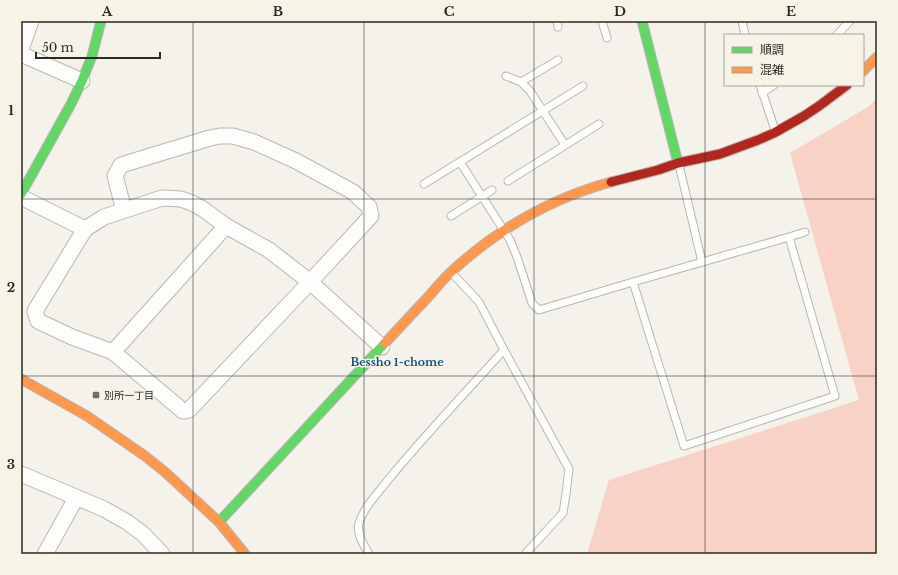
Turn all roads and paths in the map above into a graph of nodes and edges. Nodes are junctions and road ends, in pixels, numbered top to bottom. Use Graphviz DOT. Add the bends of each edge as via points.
graph roads {
  1 [pos="31,21"];
  2 [pos="101,21"];
  3 [pos="602,21"];
  4 [pos="642,21"];
  5 [pos="742,21"];
  6 [pos="850,21"];
  7 [pos="745,34"];
  8 [pos="838,34"];
  9 [pos="607,38"];
  10 [pos="21,49"];
  11 [pos="21,54"];
  12 [pos="877,57"];
  13 [pos="558,60"];
  14 [pos="864,70"];
  15 [pos="506,76"];
  16 [pos="82,81"];
  17 [pos="521,82"];
  18 [pos="584,86"];
  19 [pos="760,86"];
  20 [pos="772,86"];
  21 [pos="846,86"];
  22 [pos="762,93"];
  23 [pos="543,110"];
  24 [pos="599,124"];
  25 [pos="775,132"];
  26 [pos="565,145"];
  27 [pos="460,162"];
  28 [pos="678,163"];
  29 [pos="508,181"];
  30 [pos="424,184"];
  31 [pos="492,190"];
  32 [pos="21,194"];
  33 [pos="482,196"];
  34 [pos="21,197"];
  35 [pos="124,210"];
  36 [pos="451,216"];
  37 [pos="226,226"];
  38 [pos="85,229"];
  39 [pos="504,231"];
  40 [pos="805,232"];
  41 [pos="789,237"];
  42 [pos="702,262"];
  43 [pos="451,272"];
  44 [pos="310,282"];
  45 [pos="633,282"];
  46 [pos="382,347"];
  47 [pos="504,350"];
  48 [pos="113,352"];
  49 [pos="21,379"];
  50 [pos="21,474"];
  51 [pos="76,498"];
  52 [pos="218,522"];
  53 [pos="160,553"];
  54 [pos="45,554"];
  55 [pos="244,554"];
  56 [pos="368,554"];
  57 [pos="525,554"];
  1 -- 10 [label="street"];
  2 -- 16 [label="street"];
  3 -- 9 [label="lane"];
  4 -- 28 [label="street"];
  5 -- 7 [label="lane"];
  6 -- 8 [label="lane"];
  11 -- 16 [label="street"];
  12 -- 14 [label="street"];
  13 -- 17 [label="lane"];
  15 -- 17 [label="lane"];
  16 -- 32 [label="street"];
  17 -- 23 [label="lane"];
  18 -- 23 [label="lane"];
  19 -- 22 [label="lane"];
  20 -- 22 [label="lane"];
  21 -- 25 [label="street" via="817,108"];
  22 -- 25 [label="lane"];
  23 -- 26 [label="lane"];
  23 -- 27 [label="lane"];
  24 -- 26 [label="lane"];
  25 -- 28 [label="street" via="725,152"];
  26 -- 29 [label="lane"];
  27 -- 30 [label="lane"];
  27 -- 33 [label="lane"];
  28 -- 39 [label="street" via="576,193"];
  28 -- 42 [label="lane"];
  31 -- 33 [label="lane"];
  33 -- 36 [label="lane"];
  33 -- 39 [label="lane"];
  34 -- 38 [label="street"];
  35 -- 37 [label="street" via="162,198 181,199 203,209"];
  35 -- 38 [label="street" via="104,216"];
  35 -- 44 [label="street" via="115,176 121,165 220,136 233,136 254,142 353,192 369,207 371,216"];
  37 -- 44 [label="street" via="269,250"];
  37 -- 48 [label="street"];
  38 -- 48 [label="street" via="35,312 38,321"];
  39 -- 43 [label="street"];
  39 -- 45 [label="lane" via="517,257 532,303 539,310"];
  40 -- 41 [label="lane"];
  41 -- 42 [label="lane"];
  41 -- 45 [label="lane" via="835,396 684,446"];
  42 -- 45 [label="lane"];
  43 -- 46 [label="street"];
  43 -- 47 [label="lane" via="479,302"];
  44 -- 46 [label="street"];
  44 -- 48 [label="street" via="189,410 183,411"];
  46 -- 52 [label="street"];
  47 -- 56 [label="lane" via="402,464 364,511 358,524"];
  47 -- 57 [label="lane" via="569,469 563,513"];
  49 -- 52 [label="street" via="114,434 165,472"];
  50 -- 51 [label="street"];
  51 -- 53 [label="street" via="127,522 143,534"];
  51 -- 54 [label="street"];
  52 -- 55 [label="street"];
}
